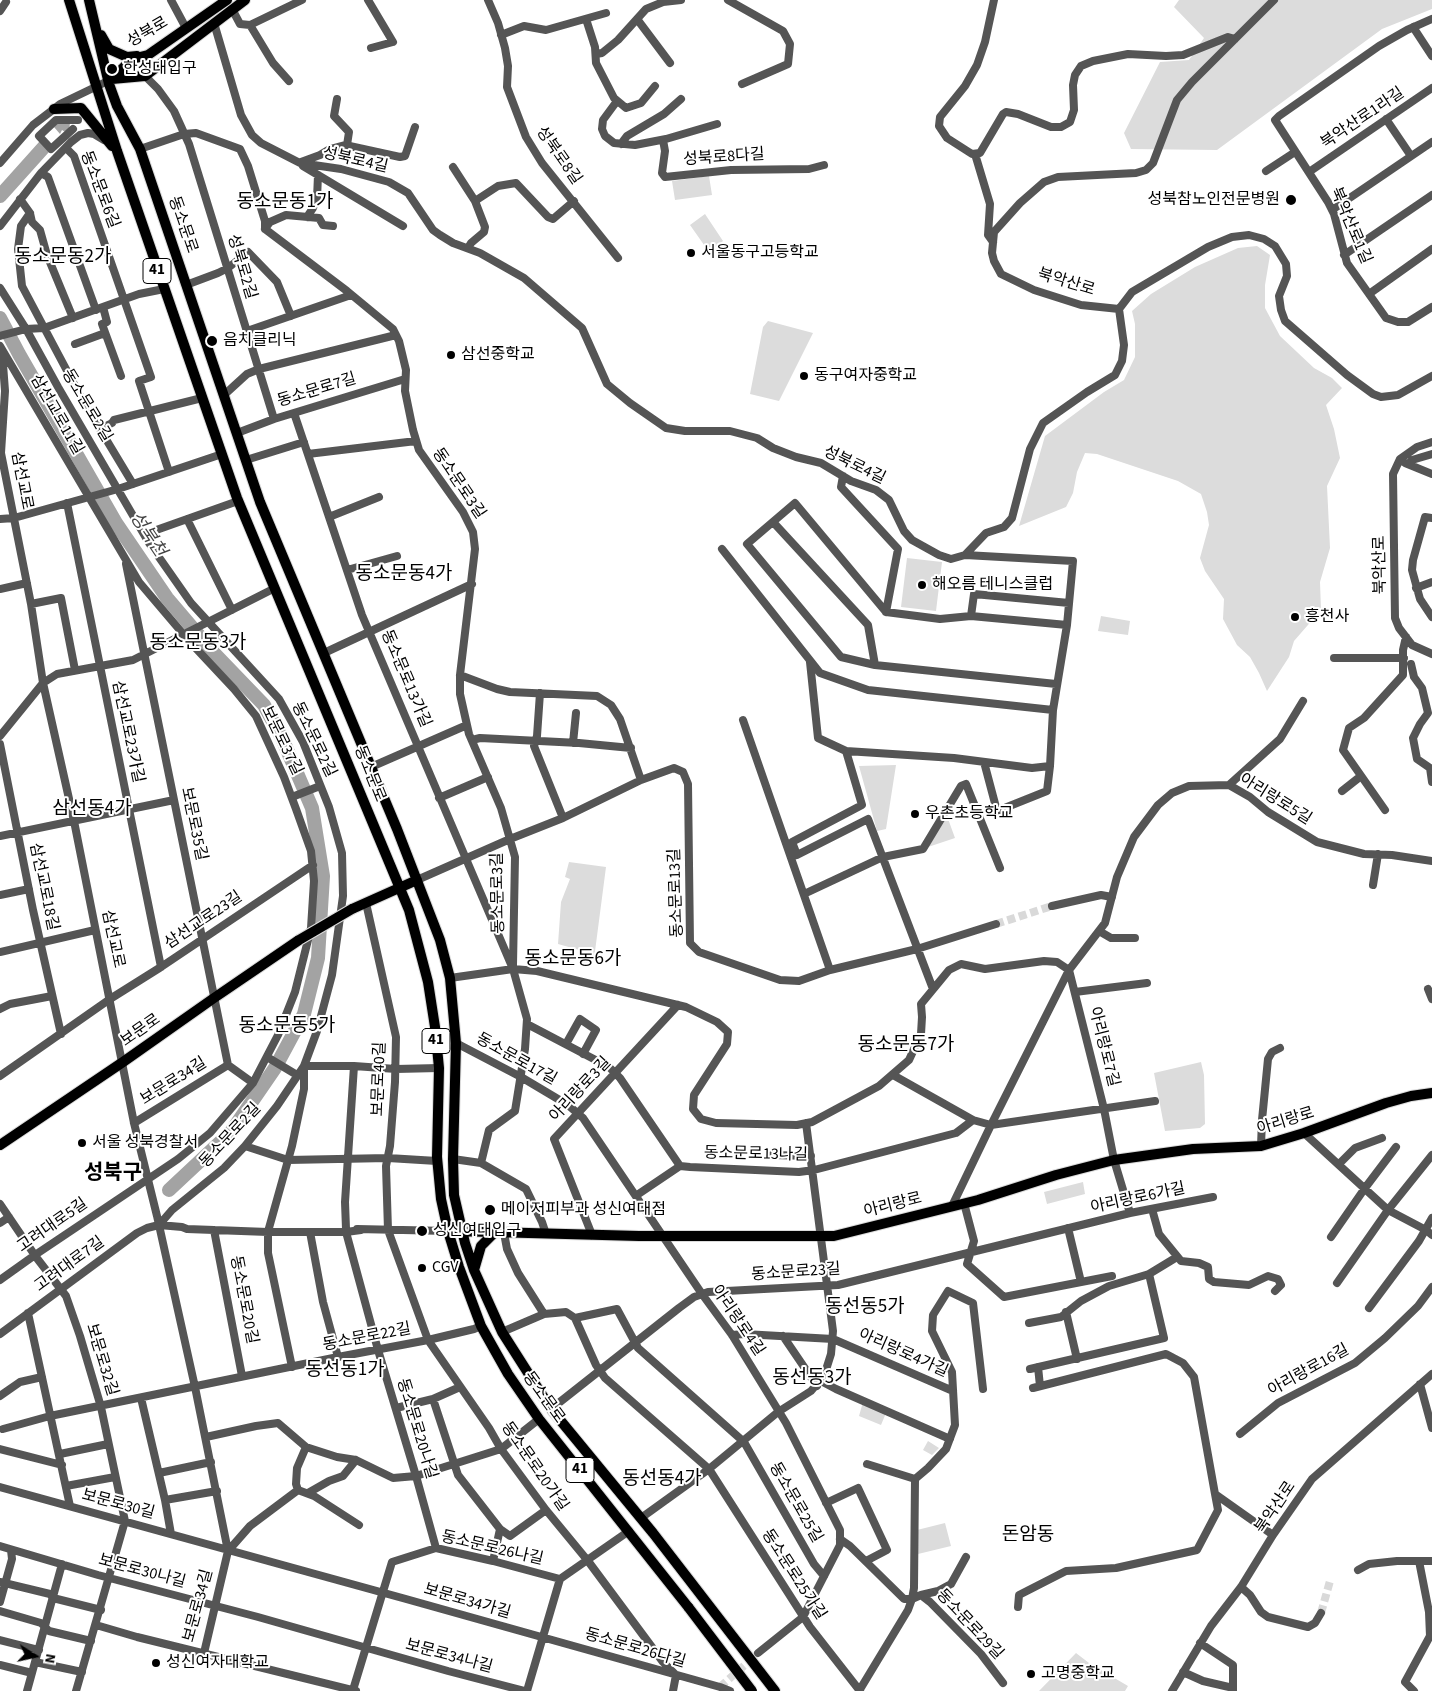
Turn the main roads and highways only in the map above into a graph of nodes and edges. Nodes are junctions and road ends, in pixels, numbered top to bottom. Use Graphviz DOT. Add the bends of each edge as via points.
graph roads {
  1 [pos="70,0"];
  2 [pos="89,0"];
  3 [pos="235,3"];
  4 [pos="94,20"];
  5 [pos="148,55"];
  6 [pos="110,80"];
  7 [pos="54,109"];
  8 [pos="117,151"];
  9 [pos="417,880"];
  10 [pos="400,888"];
  11 [pos="1432,1093"];
  12 [pos="0,1145"];
  13 [pos="448,1231"];
  14 [pos="462,1232"];
  15 [pos="499,1233"];
  16 [pos="474,1270"];
  17 [pos="752,1691"];
  18 [pos="775,1691"];
  1 -- 8 [label="main road, 동소문로 / 41"];
  2 -- 4 [label="main road, 41"];
  3 -- 5 [label="main road, 성북로" via="186,28"];
  3 -- 6 [label="main road, 성북로" via="145,76"];
  4 -- 5 [label="main road" via="109,49 127,57"];
  4 -- 6 [label="main road, 동소문로 / 41"];
  5 -- 6 [label="main road, 성북로" via="132,59"];
  6 -- 9 [label="main road, 동소문로 / 41" via="117,106 140,149 260,502"];
  7 -- 8 [label="main road" via="81,108"];
  8 -- 10 [label="main road, 동소문로 / 41" via="238,501"];
  9 -- 10 [label="main road"];
  9 -- 14 [label="main road, 동소문로 / 41" via="440,940 450,978 456,1042 454,1195"];
  10 -- 12 [label="main road, 보문로, bridge" via="352,909 299,940"];
  10 -- 13 [label="main road, 동소문로 / 41" via="428,982 439,1068 441,1199"];
  11 -- 15 [label="main road, 아리랑로" via="1386,1103 1261,1146 1193,1149 1114,1160 964,1203 822,1237"];
  13 -- 14 [label="main road, 동소문로20길"];
  13 -- 17 [label="main road, 동소문로 / 41, bridge" via="481,1326 508,1374 539,1419"];
  14 -- 15 [label="main road, 아리랑로"];
  14 -- 16 [label="main road, 동소문로 / 41"];
  15 -- 16 [label="main road" via="480,1246"];
  16 -- 18 [label="main road, 동소문로 / 41" via="502,1332 551,1409 641,1518"];
}
